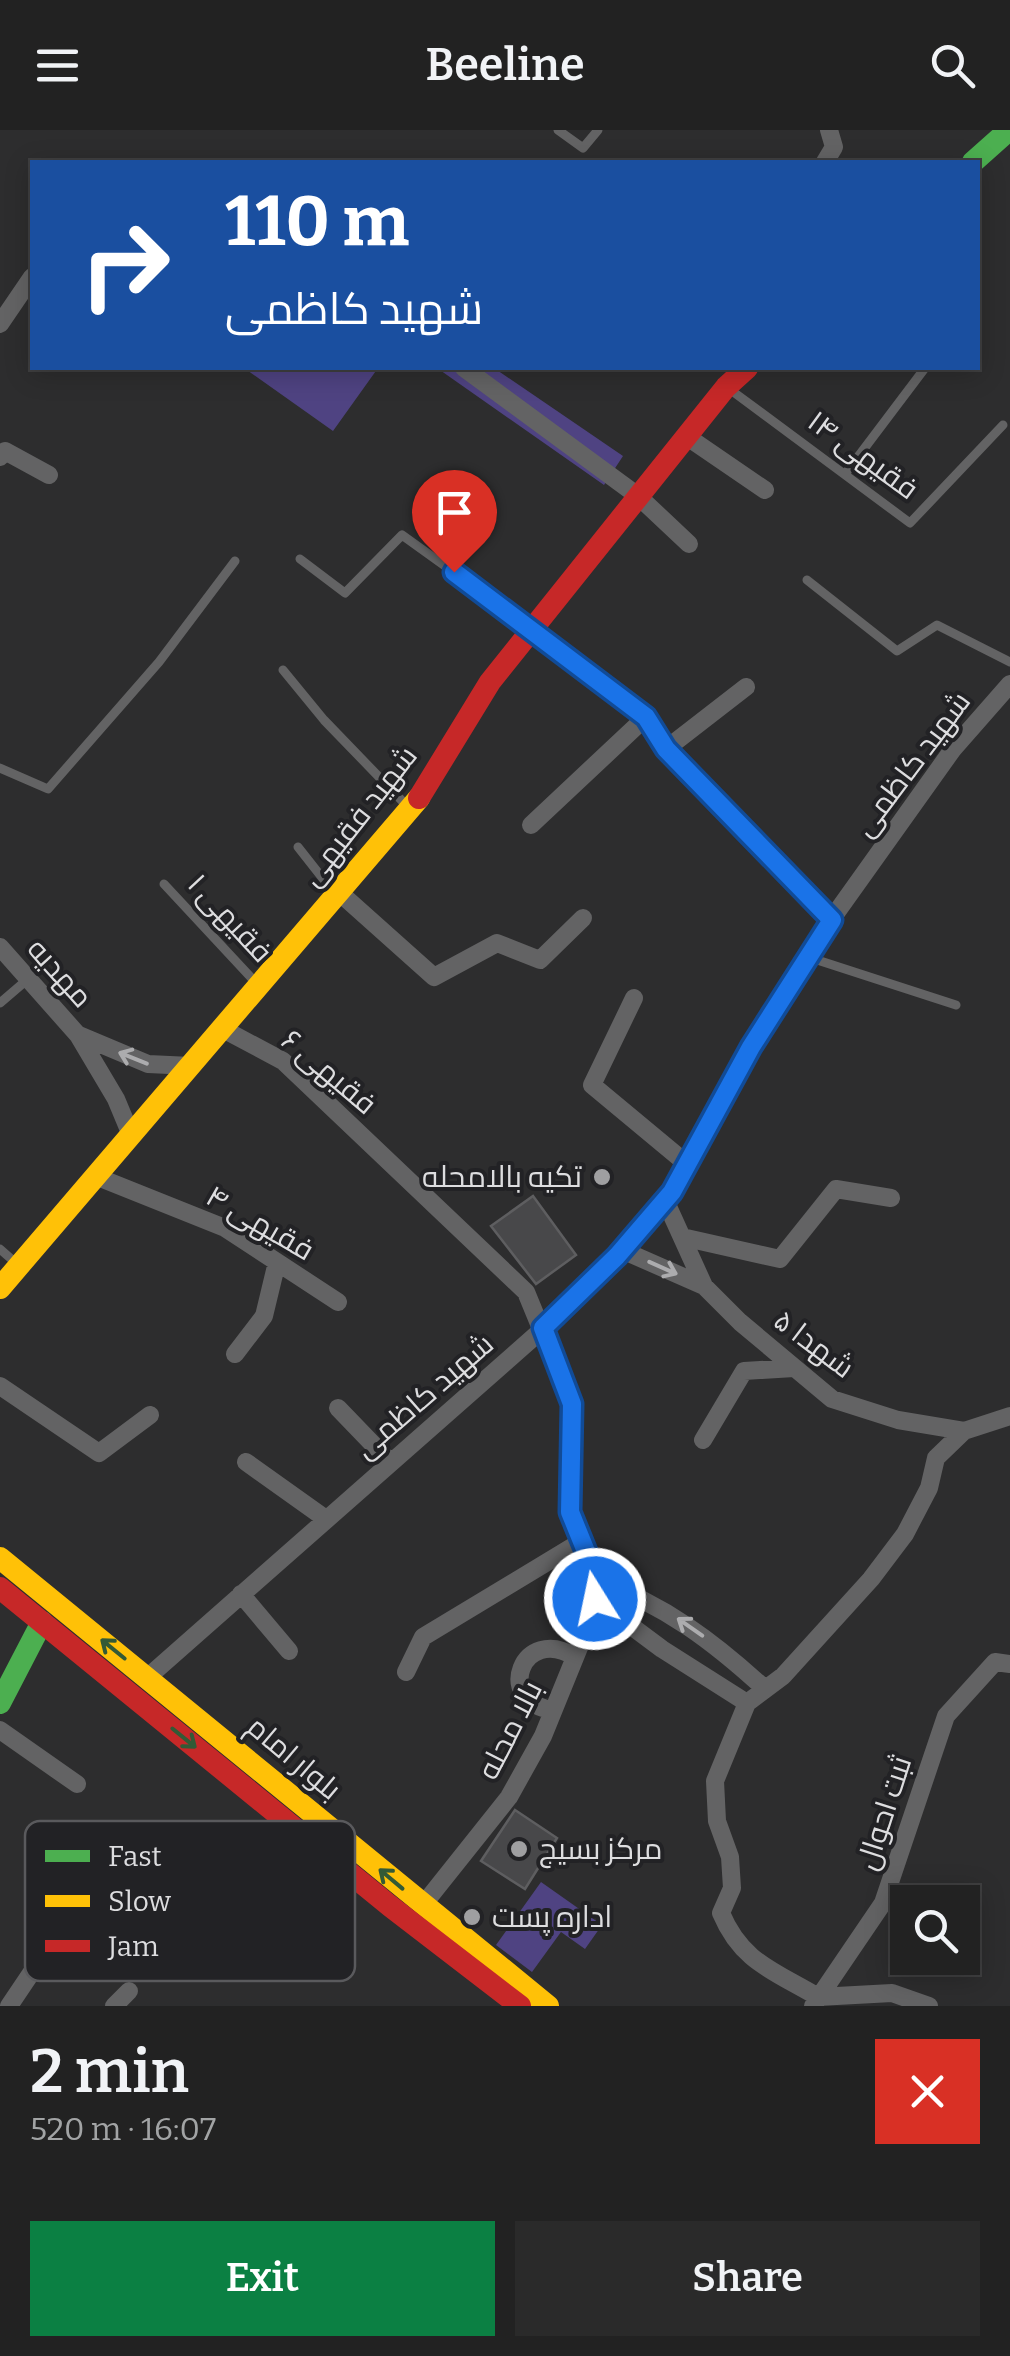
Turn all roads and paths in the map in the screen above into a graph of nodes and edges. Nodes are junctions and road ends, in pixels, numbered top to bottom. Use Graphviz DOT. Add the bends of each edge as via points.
graph roads {
  1 [pos="558,130"];
  2 [pos="598,130"];
  3 [pos="829,130"];
  4 [pos="1009,130"];
  5 [pos="826,160"];
  6 [pos="975,160"];
  7 [pos="30,280"];
  8 [pos="0,324"];
  9 [pos="467,370"];
  10 [pos="923,370"];
  11 [pos="728,379"];
  12 [pos="1002,425"];
  13 [pos="686,436"];
  14 [pos="0,457"];
  15 [pos="845,474"];
  16 [pos="50,476"];
  17 [pos="764,490"];
  18 [pos="638,496"];
  19 [pos="689,544"];
  20 [pos="300,559"];
  21 [pos="236,561"];
  22 [pos="807,580"];
  23 [pos="532,629"];
  24 [pos="1010,662"];
  25 [pos="284,670"];
  26 [pos="1010,684"];
  27 [pos="746,687"];
  28 [pos="646,717"];
  29 [pos="666,749"];
  30 [pos="0,768"];
  31 [pos="410,810"];
  32 [pos="531,826"];
  33 [pos="298,847"];
  34 [pos="164,884"];
  35 [pos="338,894"];
  36 [pos="583,918"];
  37 [pos="832,920"];
  38 [pos="0,947"];
  39 [pos="808,958"];
  40 [pos="28,979"];
  41 [pos="259,986"];
  42 [pos="634,998"];
  43 [pos="0,1002"];
  44 [pos="956,1005"];
  45 [pos="222,1029"];
  46 [pos="78,1035"];
  47 [pos="190,1066"];
  48 [pos="132,1135"];
  49 [pos="687,1164"];
  50 [pos="96,1176"];
  51 [pos="891,1198"];
  52 [pos="666,1200"];
  53 [pos="682,1236"];
  54 [pos="0,1249"];
  55 [pos="622,1250"];
  56 [pos="277,1262"];
  57 [pos="19,1266"];
  58 [pos="704,1286"];
  59 [pos="0,1288"];
  60 [pos="338,1302"];
  61 [pos="543,1328"];
  62 [pos="234,1354"];
  63 [pos="794,1368"];
  64 [pos="0,1386"];
  65 [pos="338,1408"];
  66 [pos="150,1415"];
  67 [pos="1010,1416"];
  68 [pos="964,1431"];
  69 [pos="703,1440"];
  70 [pos="246,1462"];
  71 [pos="390,1462"];
  72 [pos="326,1519"];
  73 [pos="582,1541"];
  74 [pos="0,1558"];
  75 [pos="0,1588"];
  76 [pos="597,1590"];
  77 [pos="241,1594"];
  78 [pos="49,1613"];
  79 [pos="290,1651"];
  80 [pos="576,1657"];
  81 [pos="1010,1664"];
  82 [pos="406,1672"];
  83 [pos="148,1677"];
  84 [pos="765,1690"];
  85 [pos="0,1703"];
  86 [pos="748,1703"];
  87 [pos="553,1710"];
  88 [pos="0,1730"];
  89 [pos="78,1784"];
  90 [pos="291,1821"];
  91 [pos="321,1821"];
  92 [pos="355,1849"];
  93 [pos="355,1876"];
  94 [pos="422,1905"];
  95 [pos="26,1981"];
  96 [pos="130,1990"];
  97 [pos="875,2000"];
  98 [pos="815,2002"];
  99 [pos="537,2005"];
  100 [pos="9,2006"];
  101 [pos="114,2006"];
  102 [pos="930,2006"];
  1 -- 2 [label="lane" via="582,148"];
  3 -- 5 [label="street" via="834,147"];
  4 -- 6 [label="main road"];
  7 -- 8 [label="street"];
  9 -- 18 [label="street"];
  10 -- 15 [label="lane"];
  11 -- 13 [label="main road, شهید فقیهی"];
  11 -- 15 [label="lane, فقیهی ۱۴"];
  12 -- 15 [label="lane, فقیهی ۱۴" via="910,522"];
  13 -- 17 [label="street"];
  13 -- 18 [label="main road, شهید فقیهی"];
  14 -- 16 [label="street" via="4,451"];
  18 -- 19 [label="street"];
  18 -- 23 [label="main road, شهید فقیهی"];
  20 -- 23 [label="lane" via="345,593 402,535"];
  21 -- 30 [label="lane" via="48,790"];
  22 -- 24 [label="lane" via="898,651 937,625"];
  23 -- 28 [label="street"];
  23 -- 31 [label="main road, شهید فقیهی" via="490,682"];
  25 -- 31 [label="lane"];
  26 -- 37 [label="street, شهید کاظمی" via="953,749"];
  27 -- 29 [label="street"];
  28 -- 29 [label="street"];
  28 -- 32 [label="street"];
  29 -- 37 [label="street"];
  31 -- 35 [label="main road, شهید فقیهی"];
  33 -- 35 [label="lane"];
  34 -- 41 [label="lane, فقیهی ۱"];
  35 -- 36 [label="street" via="434,978 497,944 540,960"];
  35 -- 41 [label="main road, شهید فقیهی"];
  37 -- 39 [label="street, شهید کاظمی"];
  38 -- 40 [label="street, مهدیه"];
  39 -- 44 [label="lane"];
  39 -- 49 [label="street, شهید کاظمی"];
  40 -- 43 [label="lane"];
  40 -- 46 [label="street, مهدیه"];
  41 -- 45 [label="main road, شهید فقیهی"];
  42 -- 49 [label="street" via="592,1085"];
  45 -- 47 [label="main road, شهید فقیهی"];
  45 -- 61 [label="street, فقیهی ۶" via="283,1061 526,1292"];
  47 -- 46 [label="street, one-way" via="148,1064"];
  46 -- 48 [label="street"];
  47 -- 48 [label="main road, شهید فقیهی"];
  48 -- 50 [label="main road, شهید فقیهی"];
  49 -- 52 [label="street, شهید کاظمی"];
  50 -- 56 [label="street, فقیهی ۴" via="225,1228"];
  50 -- 57 [label="main road, شهید فقیهی"];
  51 -- 53 [label="street" via="836,1189 780,1259"];
  52 -- 53 [label="street, شهدا ۵"];
  52 -- 55 [label="street, شهید کاظمی"];
  53 -- 58 [label="street, شهدا ۵"];
  54 -- 57 [label="lane"];
  55 -- 58 [label="street, شهدا ۵, one-way"];
  55 -- 61 [label="street, شهید کاظمی"];
  56 -- 60 [label="street, فقیهی ۴"];
  56 -- 62 [label="street" via="264,1316"];
  57 -- 59 [label="main road, شهید فقیهی"];
  58 -- 63 [label="street, شهدا ۵"];
  61 -- 71 [label="street, شهید کاظمی"];
  61 -- 73 [label="street" via="572,1404 570,1512"];
  63 -- 68 [label="street, شهدا ۵" via="832,1398 898,1420"];
  63 -- 69 [label="street" via="744,1371"];
  64 -- 66 [label="street" via="99,1453"];
  65 -- 71 [label="street"];
  67 -- 68 [label="street"];
  68 -- 84 [label="street" via="936,1458 905,1534"];
  70 -- 72 [label="street"];
  71 -- 72 [label="street, شهید کاظمی"];
  72 -- 77 [label="street, شهید کاظمی"];
  73 -- 76 [label="street"];
  73 -- 82 [label="street" via="424,1637"];
  74 -- 78 [label="main road, بلوار امام"];
  75 -- 78 [label="main road, بلوار امام"];
  76 -- 80 [label="street, بالا محله"];
  84 -- 76 [label="street, one-way" via="721,1648 661,1608"];
  76 -- 86 [label="street" via="678,1660"];
  77 -- 79 [label="street"];
  77 -- 83 [label="street, شهید کاظمی"];
  83 -- 78 [label="main road, بلوار امام, one-way"];
  78 -- 85 [label="main road"];
  78 -- 90 [label="main road, بلوار امام, one-way"];
  80 -- 87 [label="street, بالا محله"];
  80 -- 87 [label="street" via="542,1648 521,1668 524,1697"];
  81 -- 98 [label="street, ثبت احوال" via="995,1662 946,1716 883,1903"];
  91 -- 83 [label="main road, بلوار امام, one-way"];
  84 -- 86 [label="street"];
  86 -- 98 [label="street" via="715,1781 716,1821 730,1857 732,1888 721,1914 732,1941"];
  87 -- 94 [label="street, بالا محله" via="509,1797"];
  88 -- 89 [label="street"];
  94 -- 92 [label="main road, بلوار امام, one-way"];
  93 -- 99 [label="main road, بلوار امام, one-way"];
  94 -- 99 [label="main road, بلوار امام"];
  95 -- 100 [label="street"];
  96 -- 101 [label="street"];
  97 -- 98 [label="street"];
  97 -- 102 [label="street" via="892,1994"];
}
